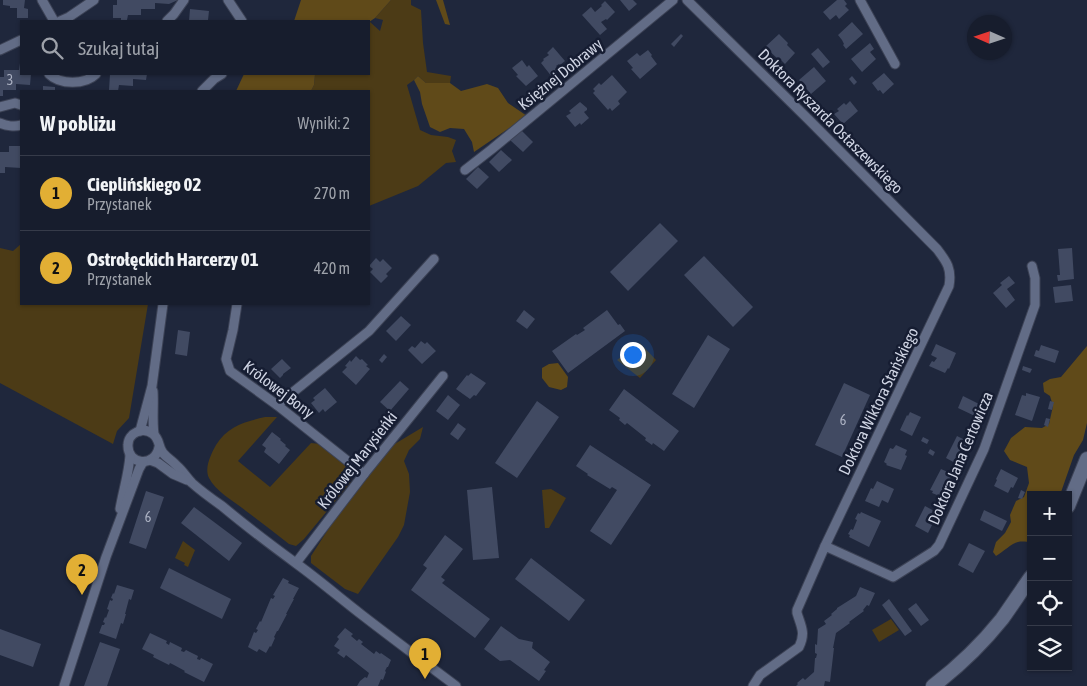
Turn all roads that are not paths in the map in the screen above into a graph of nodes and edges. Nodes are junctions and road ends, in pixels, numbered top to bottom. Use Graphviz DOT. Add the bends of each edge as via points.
graph roads {
  1 [pos="42,0"];
  2 [pos="94,0"];
  3 [pos="184,0"];
  4 [pos="228,0"];
  5 [pos="673,0"];
  6 [pos="687,0"];
  7 [pos="860,0"];
  8 [pos="53,20"];
  9 [pos="62,20"];
  10 [pos="167,20"];
  11 [pos="241,20"];
  12 [pos="20,40"];
  13 [pos="0,50"];
  14 [pos="895,64"];
  15 [pos="50,75"];
  16 [pos="95,75"];
  17 [pos="220,75"];
  18 [pos="203,90"];
  19 [pos="20,105"];
  20 [pos="0,107"];
  21 [pos="0,123"];
  22 [pos="20,125"];
  23 [pos="465,170"];
  24 [pos="434,259"];
  25 [pos="1032,266"];
  26 [pos="949,268"];
  27 [pos="163,305"];
  28 [pos="237,305"];
  29 [pos="443,376"];
  30 [pos="152,386"];
  31 [pos="277,405"];
  32 [pos="140,431"];
  33 [pos="154,434"];
  34 [pos="159,448"];
  35 [pos="130,455"];
  36 [pos="1087,459"];
  37 [pos="147,461"];
  38 [pos="364,474"];
  39 [pos="192,483"];
  40 [pos="1072,496"];
  41 [pos="116,529"];
  42 [pos="825,546"];
  43 [pos="296,563"];
  44 [pos="1028,581"];
  45 [pos="64,686"];
  46 [pos="456,686"];
  47 [pos="754,686"];
  48 [pos="933,686"];
  1 -- 8 [label="street"];
  2 -- 9 [label="street"];
  3 -- 10 [label="street"];
  4 -- 11 [label="street"];
  5 -- 23 [label="street, Księżnej Dobrawy"];
  6 -- 26 [label="street, Doktora Ryszarda Ostaszewskiego" via="937,249"];
  7 -- 14 [label="street"];
  12 -- 13 [label="street"];
  15 -- 16 [label="street" via="56,79 80,82"];
  17 -- 18 [label="street"];
  19 -- 20 [label="street"];
  21 -- 22 [label="street"];
  24 -- 31 [label="street" via="369,331"];
  25 -- 42 [label="street, Doktora Jana Certowicza" via="1035,305 984,450 934,551 893,577"];
  26 -- 42 [label="street, Doktora Wiktora Stańskiego" via="949,286"];
  27 -- 30 [label="street"];
  28 -- 31 [label="street, Królowej Bony" via="226,359 230,372"];
  29 -- 38 [label="street, Królowej Marysieńki"];
  30 -- 32 [label="street"];
  30 -- 33 [label="street"];
  31 -- 38 [label="street, Królowej Bony"];
  32 -- 33 [label="street"];
  32 -- 35 [label="street" via="128,442"];
  33 -- 34 [label="street"];
  34 -- 37 [label="street" via="157,455"];
  34 -- 39 [label="street"];
  35 -- 37 [label="street" via="136,460"];
  35 -- 41 [label="street"];
  36 -- 40 [label="street"];
  37 -- 39 [label="street" via="158,463"];
  37 -- 41 [label="street" via="139,469"];
  38 -- 43 [label="street, Królowej Marysieńki"];
  39 -- 43 [label="street"];
  41 -- 45 [label="street"];
  42 -- 47 [label="street" via="797,610 803,629 801,644 760,675"];
  43 -- 46 [label="street"];
  44 -- 48 [label="street" via="977,646"];
}
